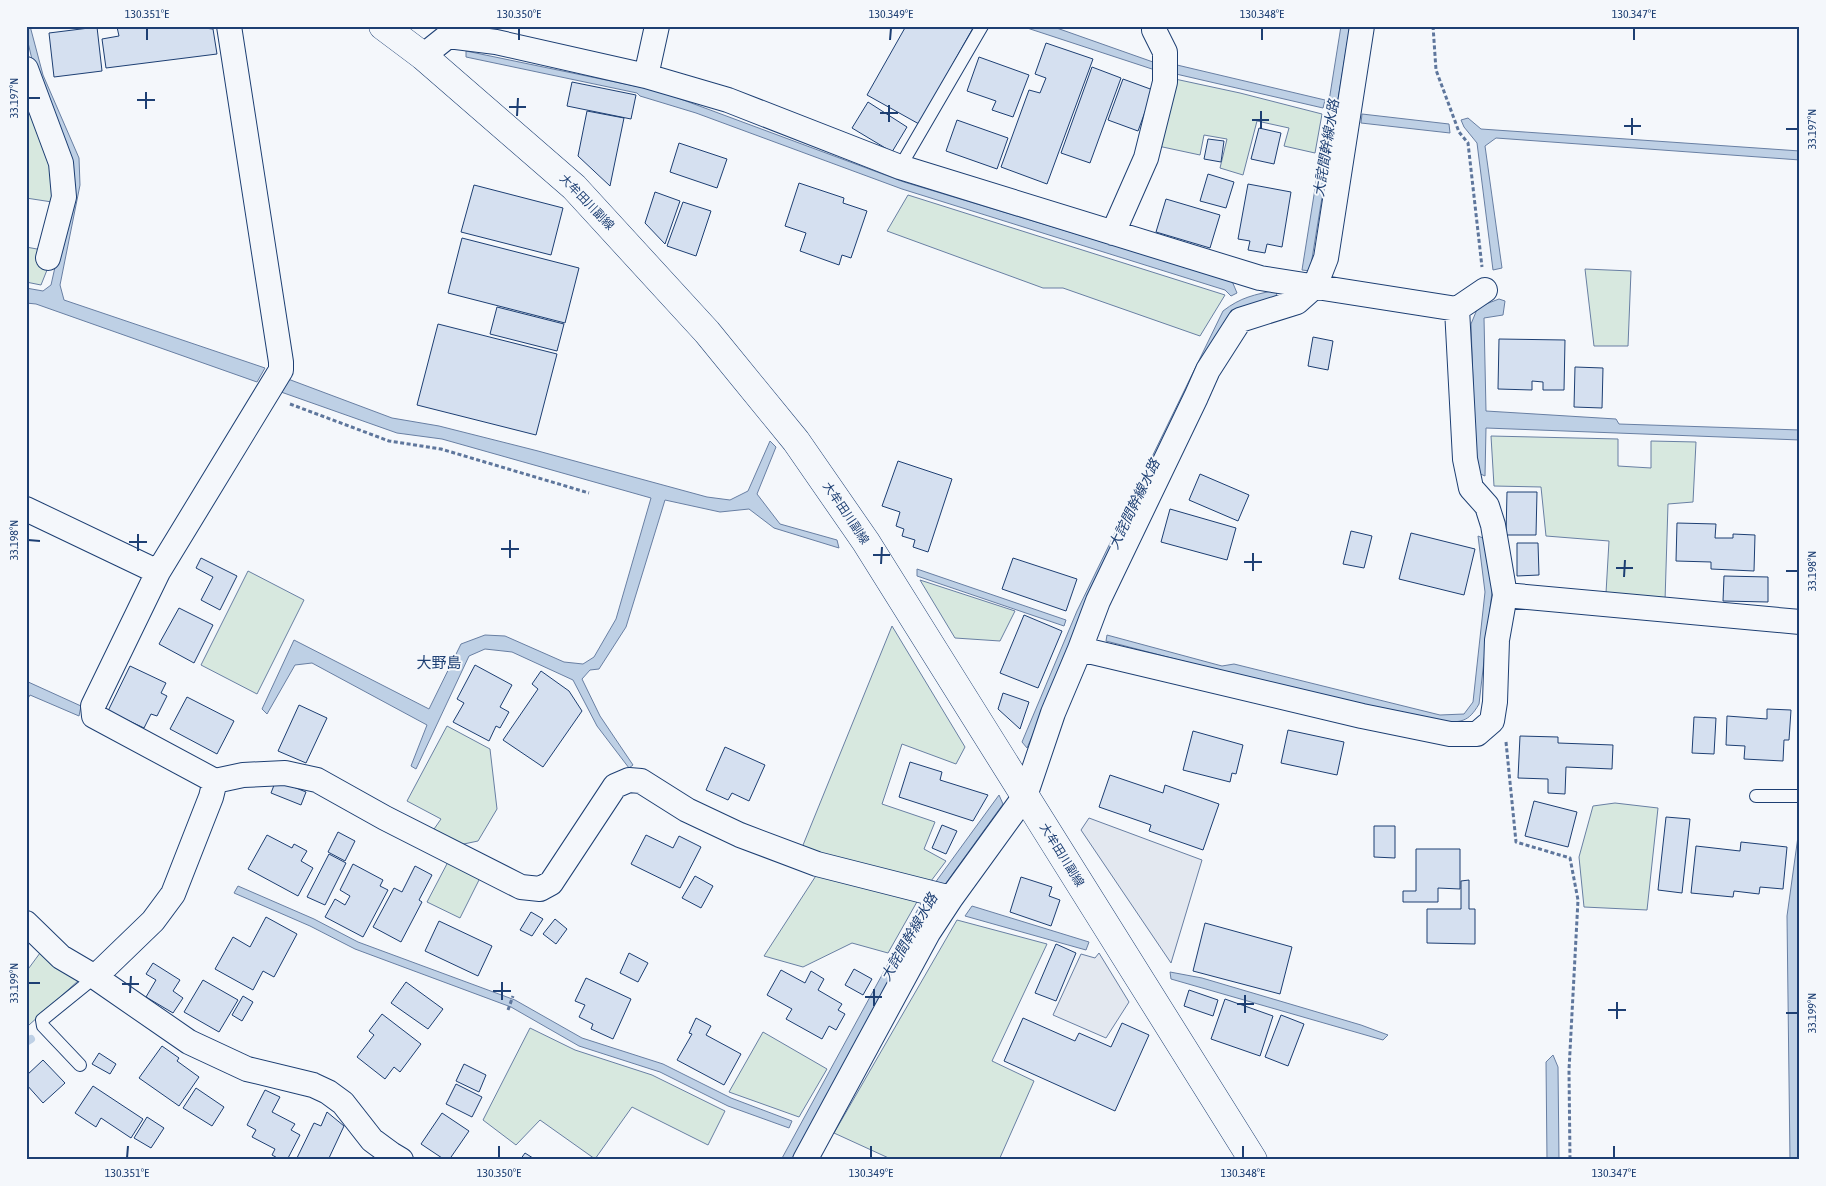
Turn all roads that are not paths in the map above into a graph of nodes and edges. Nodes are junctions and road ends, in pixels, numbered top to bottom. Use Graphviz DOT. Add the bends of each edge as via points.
graph roads {
  1 [pos="229,26"];
  2 [pos="369,26"];
  3 [pos="384,26"];
  4 [pos="657,26"];
  5 [pos="982,26"];
  6 [pos="1362,26"];
  7 [pos="1154,30"];
  8 [pos="423,56"];
  9 [pos="26,69"];
  10 [pos="646,76"];
  11 [pos="900,166"];
  12 [pos="1113,233"];
  13 [pos="48,258"];
  14 [pos="1315,286"];
  15 [pos="1485,290"];
  16 [pos="1457,309"];
  17 [pos="26,509"];
  18 [pos="158,572"];
  19 [pos="1505,595"];
  20 [pos="1800,622"];
  21 [pos="1080,649"];
  22 [pos="216,781"];
  23 [pos="1025,796"];
  24 [pos="1756,796"];
  25 [pos="1800,796"];
  26 [pos="951,898"];
  27 [pos="26,923"];
  28 [pos="94,977"];
  29 [pos="80,1065"];
  30 [pos="402,1160"];
  31 [pos="804,1160"];
  32 [pos="1253,1160"];
  1 -- 18 [label="street" via="281,370"];
  2 -- 3 [label="street"];
  3 -- 8 [label="main road, 大牟田川副線"];
  4 -- 10 [label="street"];
  5 -- 11 [label="lane"];
  6 -- 14 [label="street" via="1326,258"];
  7 -- 12 [label="street" via="1165,52 1165,82 1146,158"];
  8 -- 10 [label="street" via="448,36 496,42"];
  8 -- 23 [label="main road, 大牟田川副線" via="574,187 707,332 790,433 866,542"];
  9 -- 13 [label="street" via="61,162 64,197"];
  10 -- 11 [label="street" via="728,100"];
  11 -- 12 [label="street"];
  12 -- 14 [label="street" via="1260,278"];
  14 -- 16 [label="street"];
  14 -- 21 [label="street" via="1296,302 1240,320 1208,370 1105,584"];
  15 -- 16 [label="street"];
  16 -- 19 [label="street" via="1465,459 1471,488 1487,506 1493,525"];
  17 -- 18 [label="street"];
  18 -- 22 [label="street" via="93,706 94,716"];
  19 -- 20 [label="street"];
  19 -- 21 [label="street" via="1497,640 1492,721 1477,734 1450,734 1362,716"];
  21 -- 23 [label="street" via="1053,713"];
  22 -- 26 [label="street" via="243,774 285,773 316,780 521,887 540,889 551,883 614,786 629,780 641,781 687,810 740,835 816,864"];
  22 -- 28 [label="street" via="173,894 153,922"];
  23 -- 26 [label="street"];
  23 -- 32 [label="main road, 大牟田川副線"];
  24 -- 25 [label="lane"];
  26 -- 31 [label="street" via="928,933"];
  27 -- 28 [label="street" via="61,956"];
  28 -- 29 [label="lane" via="42,1020 43,1026"];
  28 -- 30 [label="street" via="189,1042 247,1069 313,1085 328,1092 343,1102 372,1140"];
}
